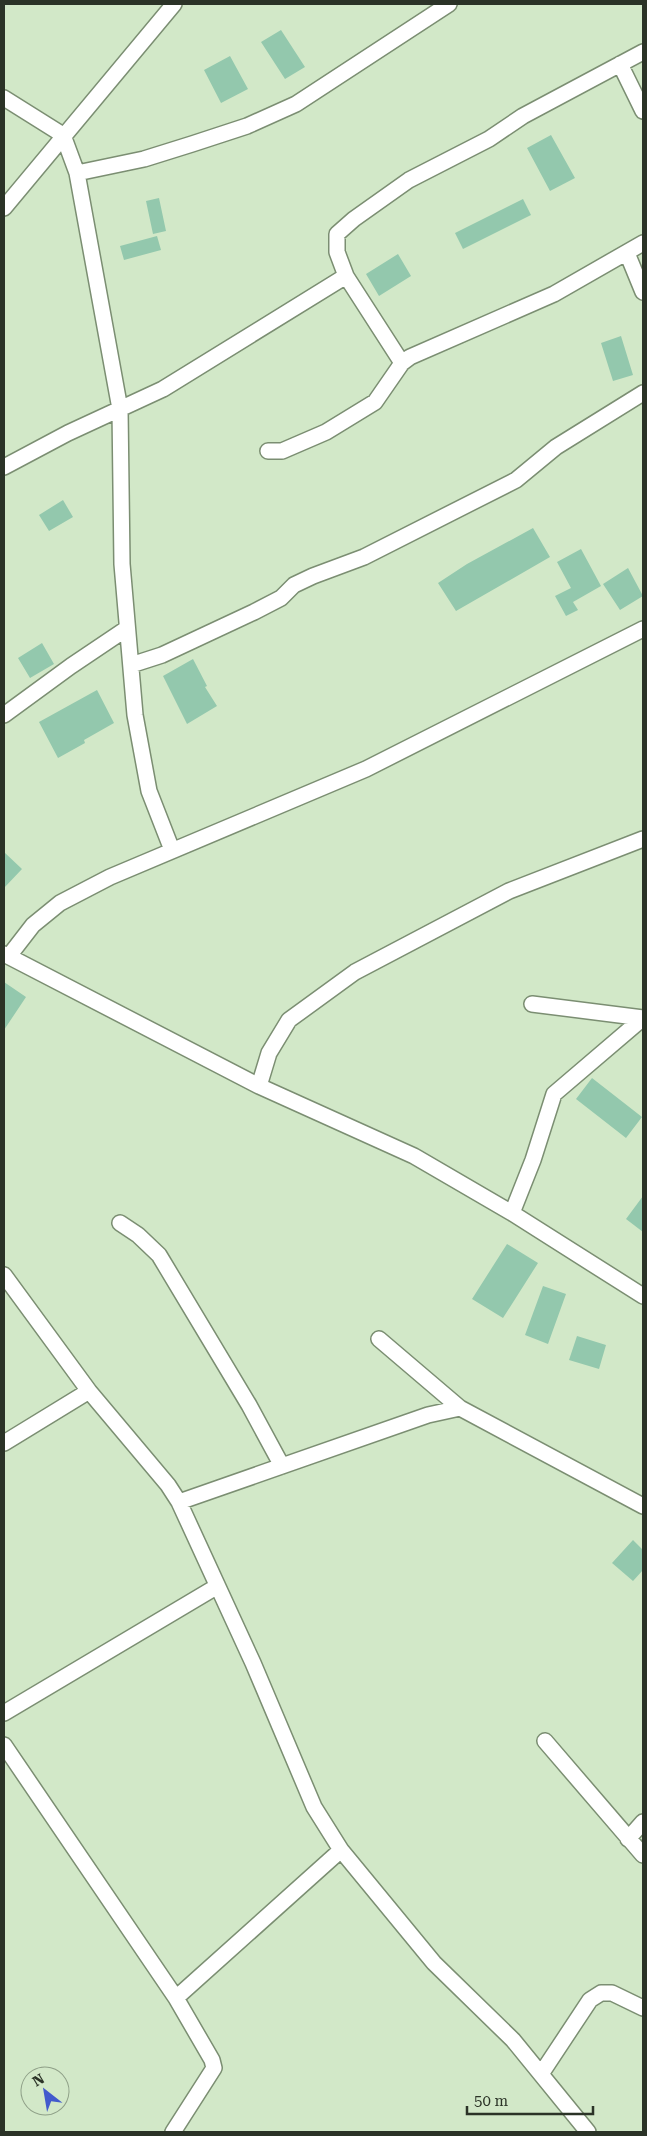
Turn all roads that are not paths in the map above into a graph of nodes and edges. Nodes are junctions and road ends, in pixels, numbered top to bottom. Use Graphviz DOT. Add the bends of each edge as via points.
graph roads {
  1 [pos="174,4"];
  2 [pos="449,4"];
  3 [pos="643,52"];
  4 [pos="620,64"];
  5 [pos="4,98"];
  6 [pos="643,111"];
  7 [pos="63,135"];
  8 [pos="77,173"];
  9 [pos="4,208"];
  10 [pos="643,243"];
  11 [pos="627,253"];
  12 [pos="346,276"];
  13 [pos="643,292"];
  14 [pos="402,363"];
  15 [pos="643,394"];
  16 [pos="120,410"];
  17 [pos="268,451"];
  18 [pos="4,467"];
  19 [pos="126,629"];
  20 [pos="643,629"];
  21 [pos="131,665"];
  22 [pos="4,715"];
  23 [pos="643,838"];
  24 [pos="172,850"];
  25 [pos="6,955"];
  26 [pos="532,1004"];
  27 [pos="643,1018"];
  28 [pos="259,1086"];
  29 [pos="512,1214"];
  30 [pos="120,1223"];
  31 [pos="4,1275"];
  32 [pos="643,1296"];
  33 [pos="379,1339"];
  34 [pos="89,1391"];
  35 [pos="460,1408"];
  36 [pos="4,1443"];
  37 [pos="282,1466"];
  38 [pos="179,1502"];
  39 [pos="643,1506"];
  40 [pos="216,1586"];
  41 [pos="4,1713"];
  42 [pos="545,1740"];
  43 [pos="4,1745"];
  44 [pos="643,1822"];
  45 [pos="628,1839"];
  46 [pos="341,1850"];
  47 [pos="643,1855"];
  48 [pos="176,1998"];
  49 [pos="643,2008"];
  50 [pos="541,2074"];
  51 [pos="173,2132"];
  52 [pos="588,2132"];
  1 -- 7 [label="street"];
  2 -- 8 [label="street" via="296,104 247,126 192,144 144,159"];
  3 -- 4 [label="street"];
  4 -- 6 [label="street"];
  4 -- 12 [label="street" via="523,116 489,140 409,180 354,219 337,234 337,252"];
  5 -- 7 [label="street"];
  7 -- 8 [label="street"];
  7 -- 9 [label="street"];
  8 -- 16 [label="street"];
  10 -- 11 [label="street"];
  11 -- 13 [label="street"];
  11 -- 14 [label="street" via="554,294"];
  12 -- 14 [label="street"];
  12 -- 16 [label="street" via="164,389"];
  14 -- 17 [label="street" via="375,402 326,432 282,450"];
  15 -- 21 [label="street" via="556,447 516,480 364,557 294,585 281,598 254,612 162,655"];
  16 -- 18 [label="street"];
  16 -- 19 [label="street"];
  19 -- 21 [label="street"];
  19 -- 22 [label="street"];
  20 -- 24 [label="street" via="366,769"];
  21 -- 24 [label="street" via="135,715 149,791"];
  23 -- 28 [label="street" via="509,891 355,972 289,1020 269,1052"];
  24 -- 25 [label="street" via="60,903 33,925"];
  25 -- 28 [label="street"];
  26 -- 27 [label="street"];
  27 -- 29 [label="street" via="554,1094"];
  28 -- 29 [label="street" via="414,1156"];
  29 -- 32 [label="street"];
  30 -- 37 [label="street" via="160,1255"];
  31 -- 34 [label="street"];
  33 -- 35 [label="street"];
  34 -- 36 [label="street"];
  34 -- 38 [label="street"];
  35 -- 37 [label="street" via="428,1415"];
  35 -- 39 [label="street"];
  37 -- 38 [label="street"];
  38 -- 40 [label="street"];
  40 -- 41 [label="street"];
  40 -- 46 [label="street" via="253,1663 314,1807"];
  42 -- 45 [label="street"];
  43 -- 48 [label="street"];
  44 -- 45 [label="street"];
  45 -- 47 [label="street"];
  46 -- 48 [label="street"];
  46 -- 50 [label="street" via="434,1963 513,2040"];
  48 -- 51 [label="street" via="214,2068"];
  49 -- 50 [label="street" via="612,1993 601,1993 590,2000"];
  50 -- 52 [label="street"];
}
